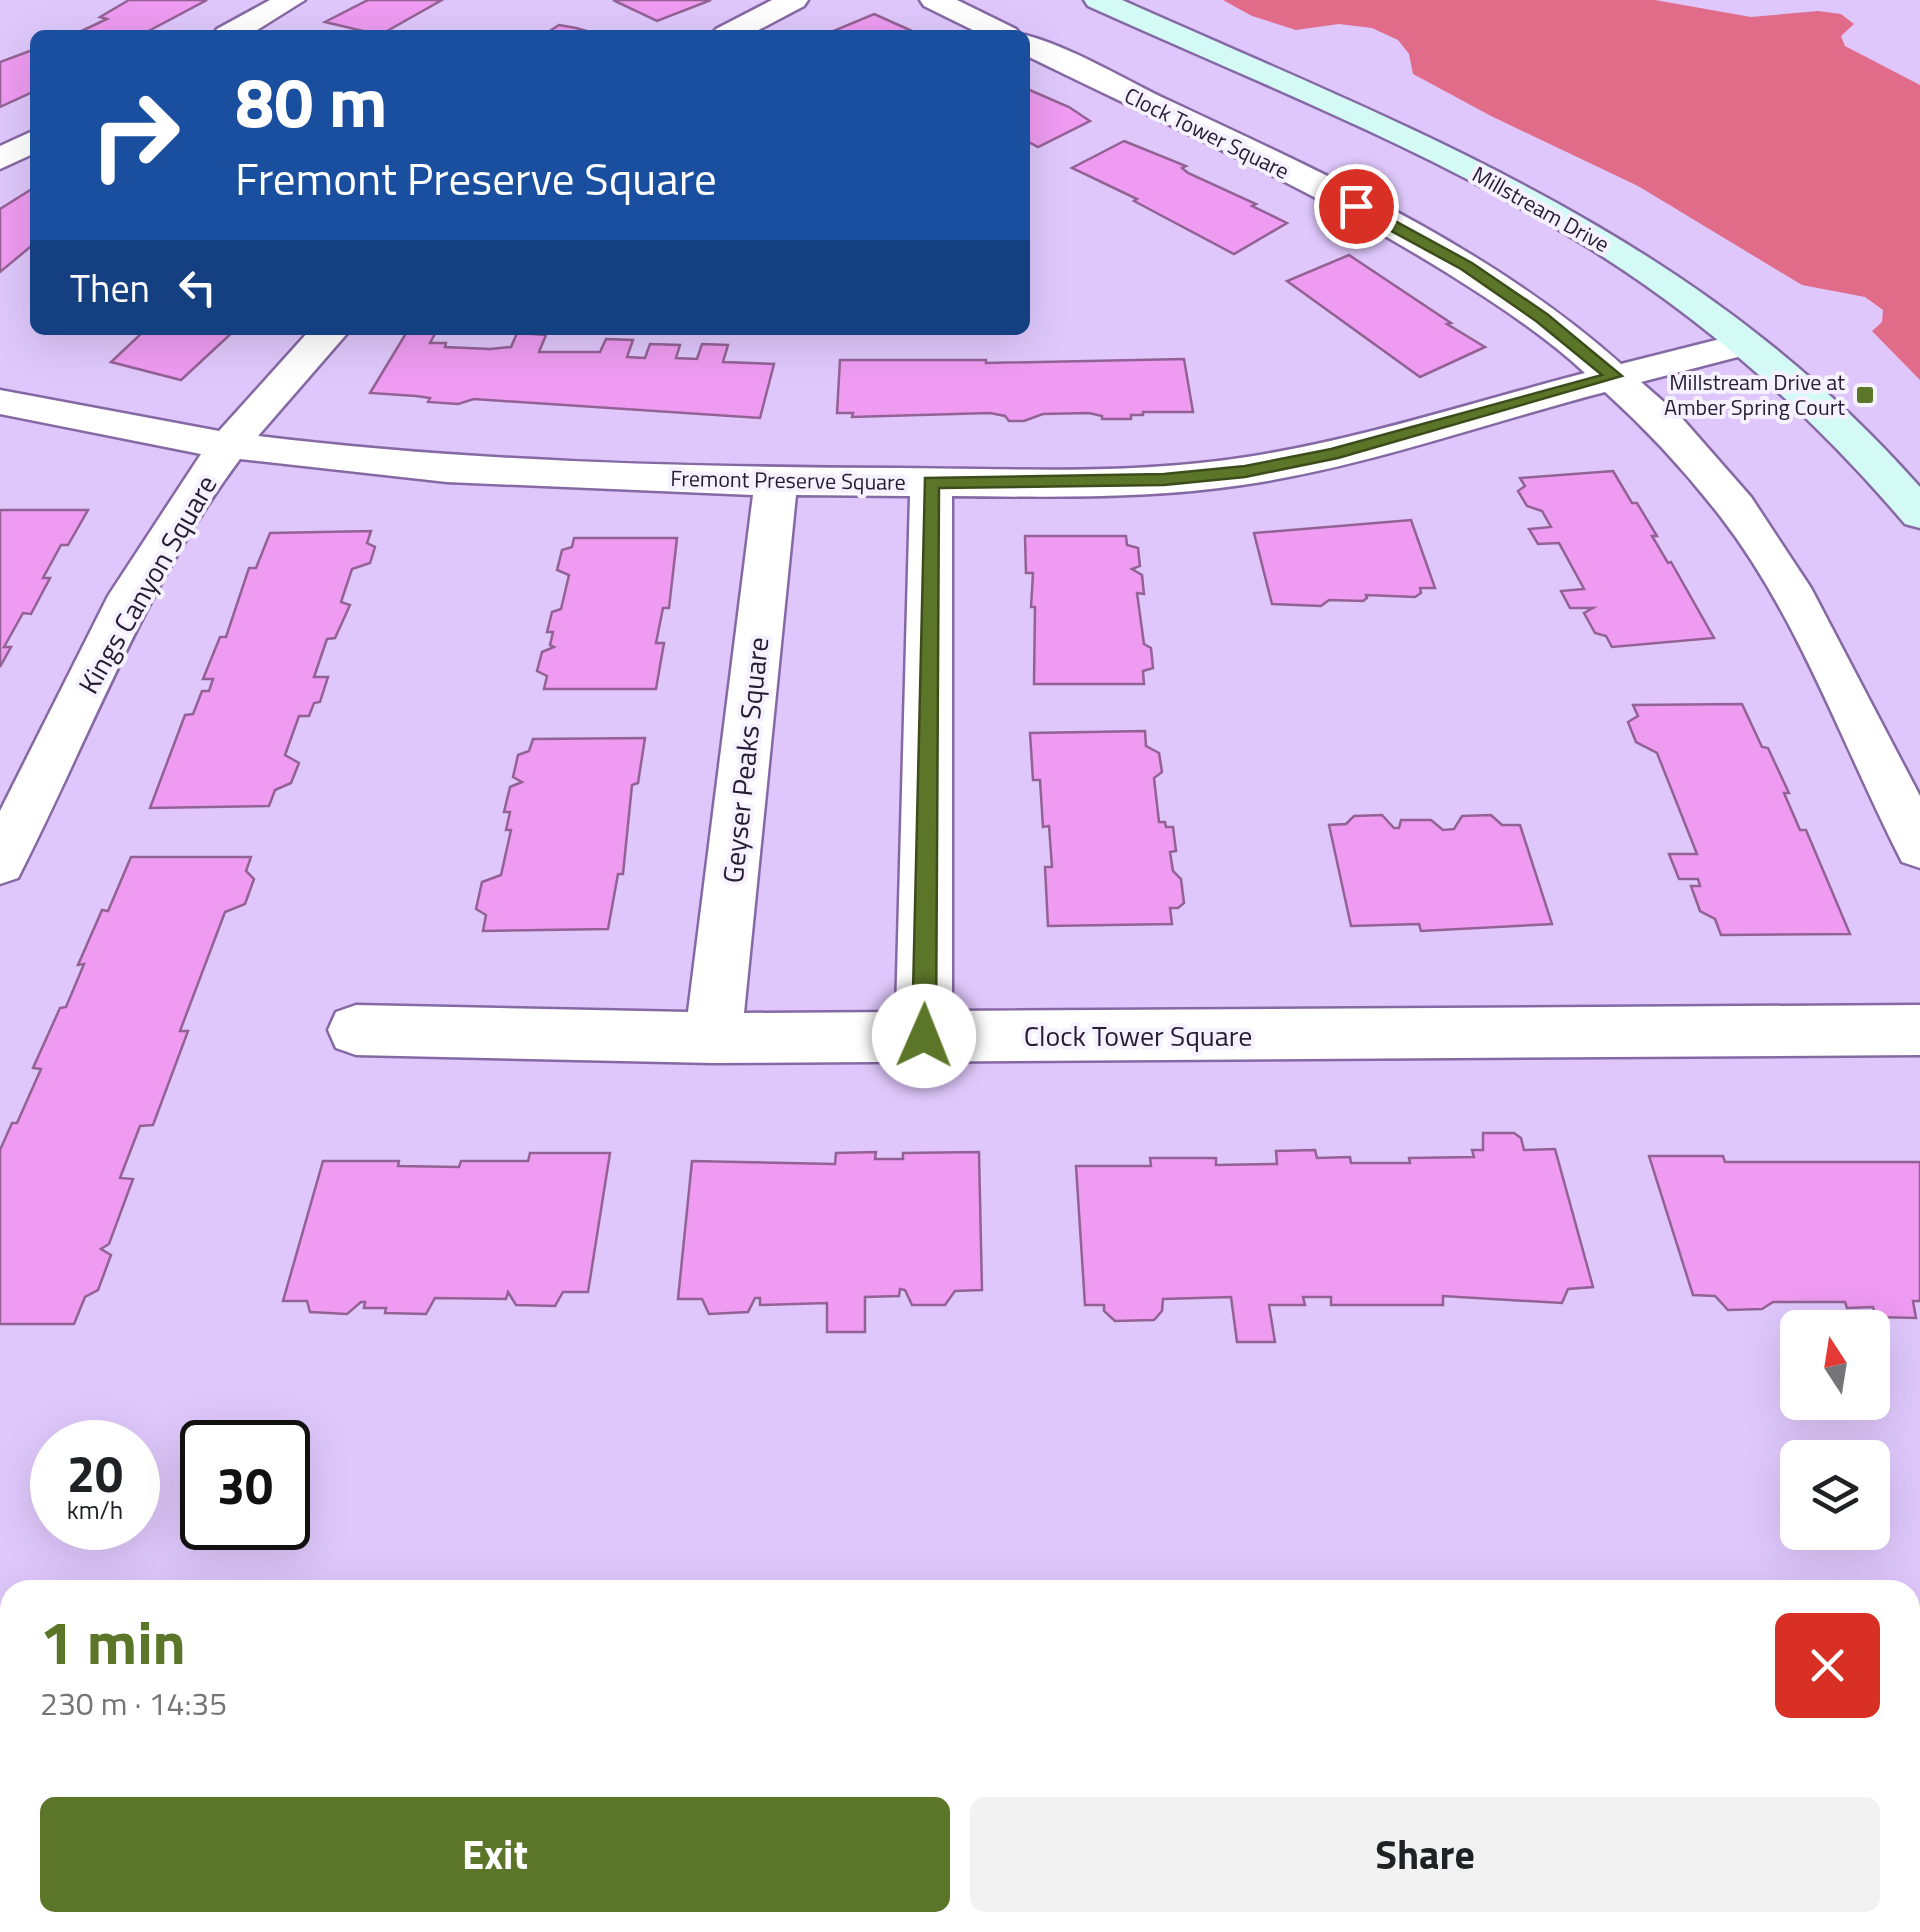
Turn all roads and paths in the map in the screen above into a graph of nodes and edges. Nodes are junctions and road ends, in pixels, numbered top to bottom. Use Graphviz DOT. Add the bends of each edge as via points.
graph roads {
  1 [pos="292,0"];
  2 [pos="794,0"];
  3 [pos="934,0"];
  4 [pos="1098,0"];
  5 [pos="236,30"];
  6 [pos="736,30"];
  7 [pos="996,30"];
  8 [pos="1030,46"];
  9 [pos="30,143"];
  10 [pos="0,159"];
  11 [pos="326,335"];
  12 [pos="1744,344"];
  13 [pos="1614,376"];
  14 [pos="0,402"];
  15 [pos="229,444"];
  16 [pos="776,482"];
  17 [pos="931,482"];
  18 [pos="1920,514"];
  19 [pos="1920,847"];
  20 [pos="0,863"];
  21 [pos="356,1030"];
  22 [pos="1920,1030"];
  23 [pos="924,1036"];
  24 [pos="713,1038"];
  1 -- 5 [label="street"];
  2 -- 6 [label="street"];
  3 -- 7 [label="street"];
  4 -- 12 [label="street, Millstream Drive" via="1555,212"];
  8 -- 13 [label="street, Clock Tower Square" via="1390,222 1542,318"];
  9 -- 10 [label="street"];
  11 -- 15 [label="street, Kings Canyon Square"];
  12 -- 13 [label="street, Fremont Preserve Square"];
  12 -- 18 [label="street, Millstream Drive" via="1819,409"];
  13 -- 17 [label="street, Fremont Preserve Square" via="1245,472 1164,480"];
  13 -- 19 [label="street, Clock Tower Square" via="1736,508 1790,592"];
  14 -- 15 [label="street, Fremont Preserve Square"];
  15 -- 16 [label="street, Fremont Preserve Square" via="532,474"];
  15 -- 20 [label="street, Kings Canyon Square" via="126,609"];
  16 -- 17 [label="street, Fremont Preserve Square"];
  16 -- 24 [label="street, Geyser Peaks Square"];
  17 -- 23 [label="street"];
  21 -- 24 [label="street, Clock Tower Square"];
  22 -- 23 [label="street, Clock Tower Square"];
  23 -- 24 [label="street, Clock Tower Square"];
}
